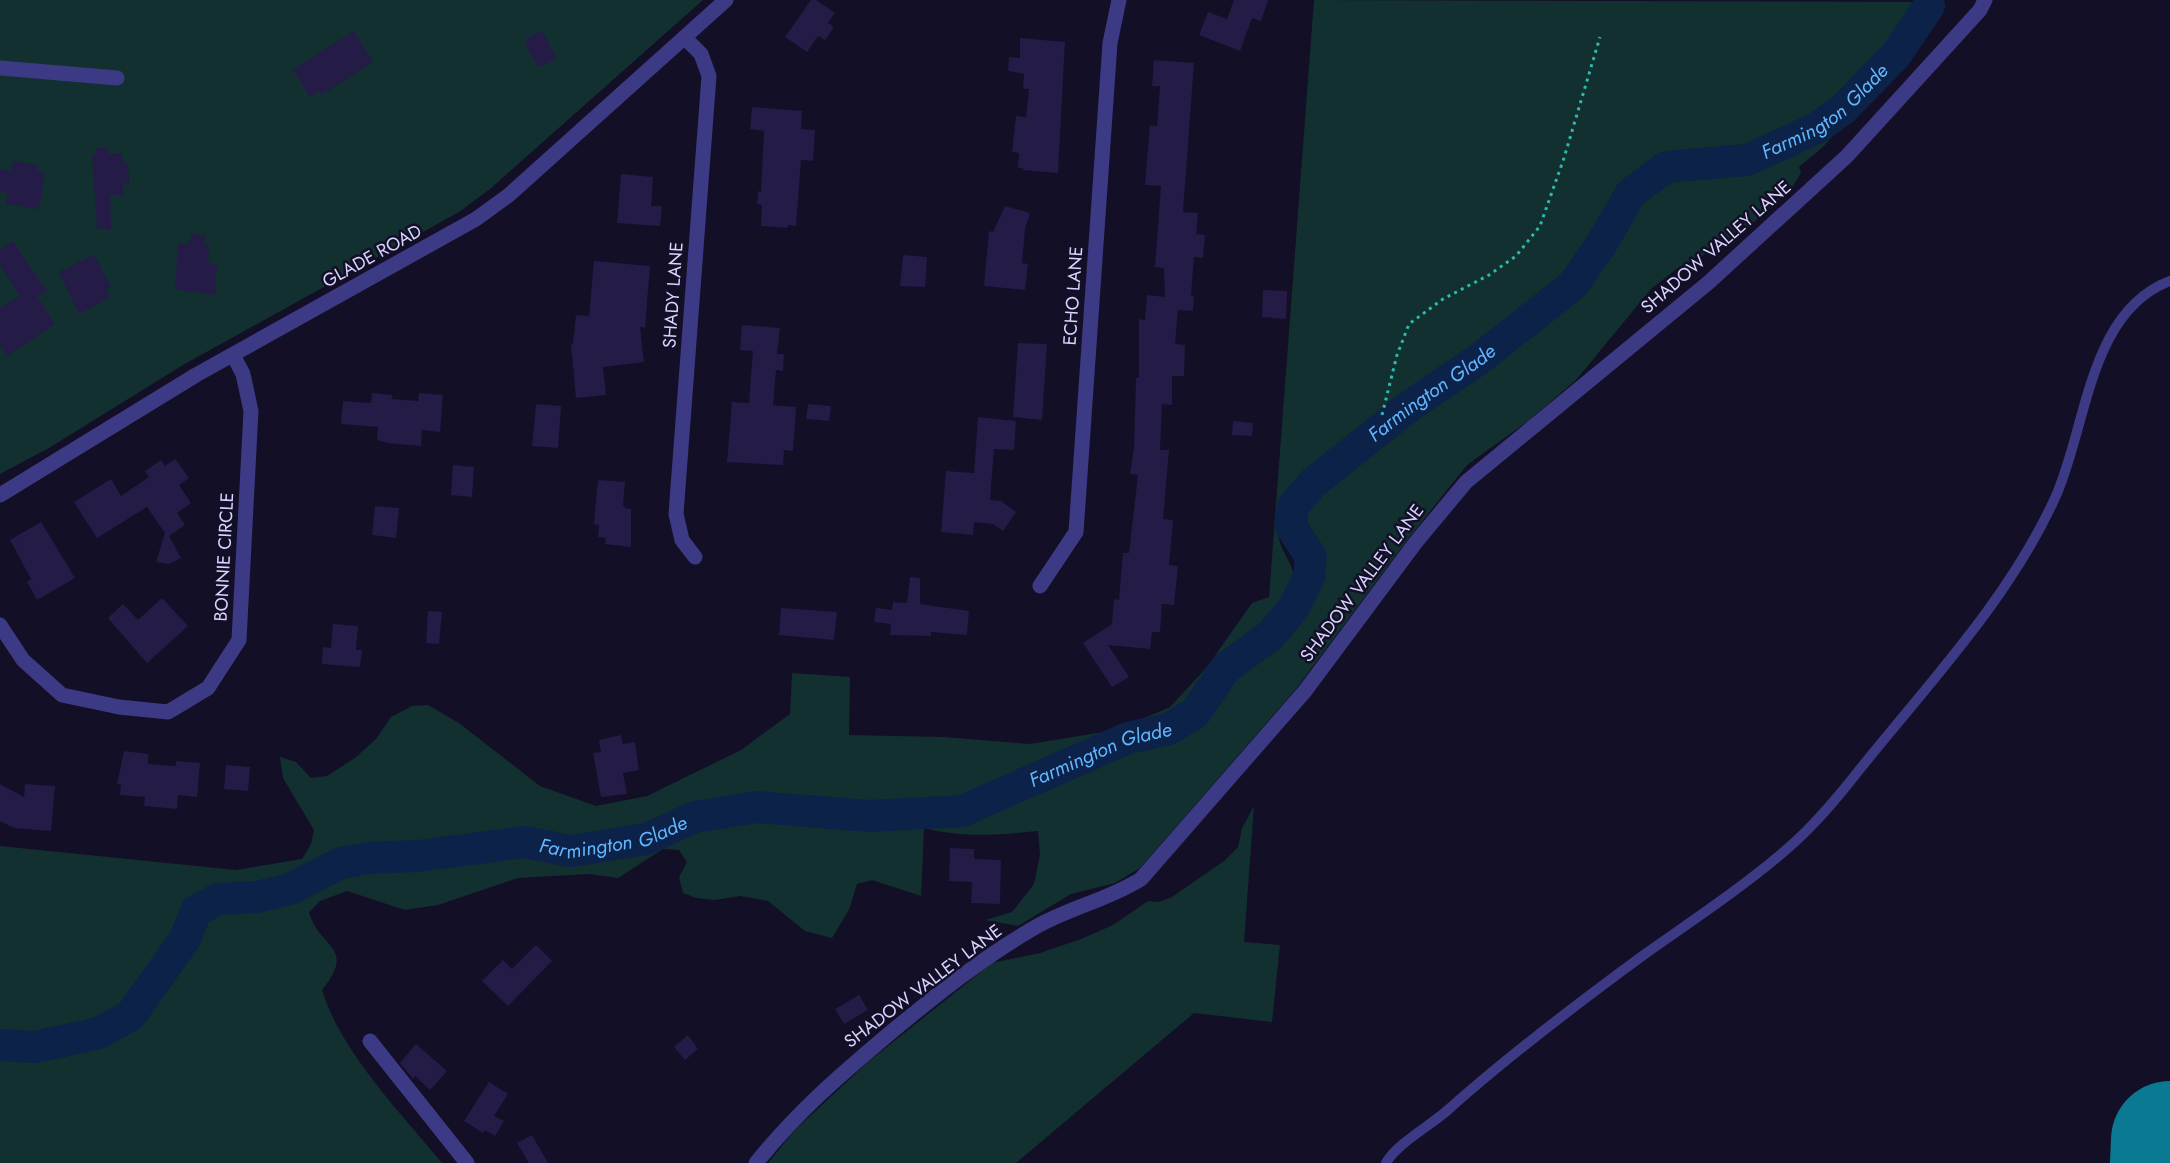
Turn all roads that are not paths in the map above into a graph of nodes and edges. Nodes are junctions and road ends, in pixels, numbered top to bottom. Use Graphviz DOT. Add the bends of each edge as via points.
graph roads {
  1 [pos="726,0"];
  2 [pos="1119,0"];
  3 [pos="1985,0"];
  4 [pos="685,38"];
  5 [pos="0,68"];
  6 [pos="117,78"];
  7 [pos="2170,281"];
  8 [pos="233,355"];
  9 [pos="0,495"];
  10 [pos="695,557"];
  11 [pos="1040,586"];
  12 [pos="0,625"];
  13 [pos="370,1041"];
  14 [pos="467,1163"];
  15 [pos="756,1163"];
  16 [pos="1386,1163"];
  1 -- 4 [label="street, GLADE ROAD"];
  2 -- 11 [label="street, ECHO LANE" via="1110,43 1076,532"];
  3 -- 15 [label="street, SHADOW VALLEY LANE" via="1847,156 1708,283 1466,482 1305,691 1141,879 1034,928 962,976 826,1086"];
  4 -- 8 [label="street, GLADE ROAD" via="509,195 476,219"];
  4 -- 10 [label="street, SHADY LANE" via="701,54 709,76 676,514 682,540"];
  5 -- 6 [label="street"];
  7 -- 16 [label="lane" via="2136,300 2110,335 2056,496 1999,596 1829,808 1787,849 1528,1042 1433,1123 1391,1153"];
  8 -- 9 [label="street, GLADE ROAD"];
  8 -- 12 [label="street, BONNIE CIRCLE" via="243,374 251,411 239,640 208,688 168,712 62,695 23,660"];
  13 -- 14 [label="street"];
}
